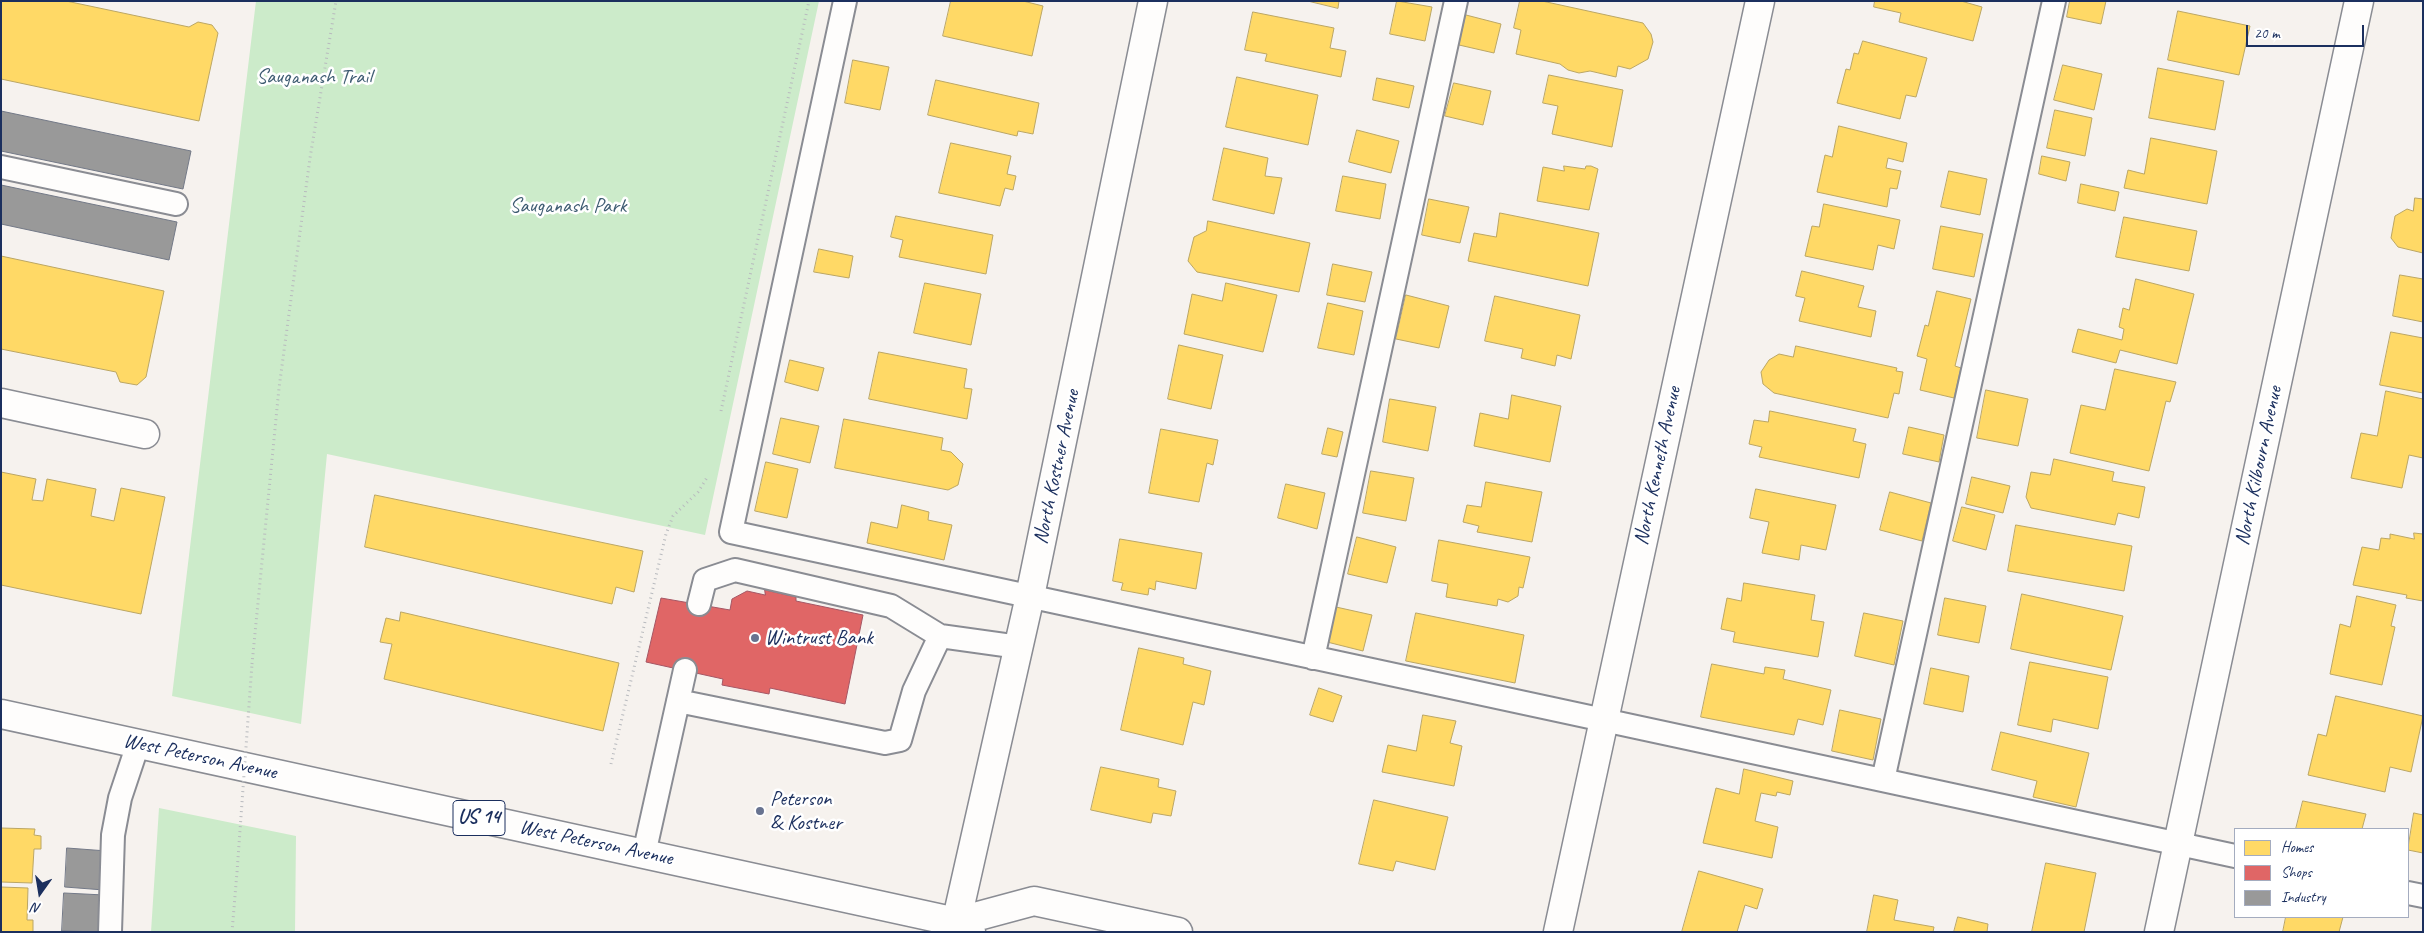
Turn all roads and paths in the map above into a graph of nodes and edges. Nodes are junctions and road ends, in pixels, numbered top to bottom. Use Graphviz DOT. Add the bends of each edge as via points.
graph roads {
  1 [pos="336,1"];
  2 [pos="809,1"];
  3 [pos="845,1"];
  4 [pos="1153,1"];
  5 [pos="1456,1"];
  6 [pos="1760,1"];
  7 [pos="2054,1"];
  8 [pos="2359,1"];
  9 [pos="1,167"];
  10 [pos="176,204"];
  11 [pos="1,403"];
  12 [pos="720,420"];
  13 [pos="145,434"];
  14 [pos="708,474"];
  15 [pos="1030,596"];
  16 [pos="699,604"];
  17 [pos="940,636"];
  18 [pos="1019,647"];
  19 [pos="1313,658"];
  20 [pos="685,670"];
  21 [pos="678,701"];
  22 [pos="1,714"];
  23 [pos="1603,720"];
  24 [pos="138,744"];
  25 [pos="611,764"];
  26 [pos="1883,780"];
  27 [pos="2178,844"];
  28 [pos="644,854"];
  29 [pos="2234,856"];
  30 [pos="2409,893"];
  31 [pos="2423,896"];
  32 [pos="960,928"];
  33 [pos="110,932"];
  34 [pos="232,932"];
  35 [pos="1178,932"];
  36 [pos="1558,932"];
  37 [pos="2159,932"];
  1 -- 34 [label="path, bridge" via="310,158 279,388 252,664"];
  2 -- 12 [label="path"];
  3 -- 15 [label="lane" via="731,532"];
  4 -- 15 [label="street, North Kostner Avenue"];
  5 -- 19 [label="lane"];
  6 -- 23 [label="street, North Kenneth Avenue"];
  7 -- 26 [label="lane"];
  8 -- 27 [label="street, North Kilbourn Avenue"];
  9 -- 10 [label="lane"];
  11 -- 13 [label="street"];
  14 -- 25 [label="path" via="698,492 673,516 666,534"];
  15 -- 18 [label="street, North Kostner Avenue"];
  15 -- 19 [label="lane"];
  16 -- 17 [label="lane" via="704,580 735,570 891,606"];
  17 -- 18 [label="lane"];
  17 -- 21 [label="lane" via="914,691 900,740 885,743"];
  18 -- 32 [label="street, North Kostner Avenue"];
  19 -- 23 [label="lane"];
  20 -- 21 [label="lane"];
  21 -- 28 [label="lane"];
  22 -- 24 [label="street, West Peterson Avenue / US 14"];
  23 -- 26 [label="lane"];
  23 -- 36 [label="street, North Kenneth Avenue"];
  24 -- 28 [label="street, West Peterson Avenue / US 14"];
  24 -- 33 [label="lane" via="120,798 113,836"];
  26 -- 27 [label="lane"];
  27 -- 29 [label="lane"];
  27 -- 37 [label="street, North Kilbourn Avenue"];
  28 -- 32 [label="street, West Peterson Avenue / US 14"];
  30 -- 31 [label="lane"];
  32 -- 35 [label="street, West Peterson Avenue / US 14" via="1034,901"];
}
